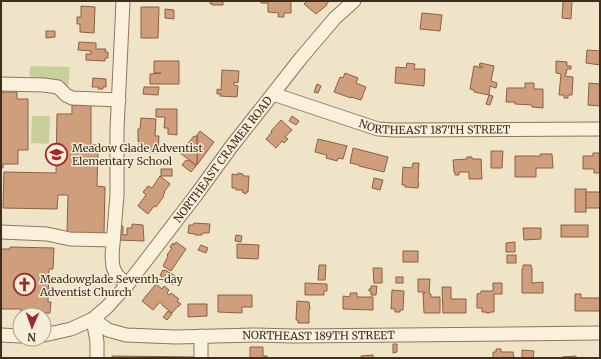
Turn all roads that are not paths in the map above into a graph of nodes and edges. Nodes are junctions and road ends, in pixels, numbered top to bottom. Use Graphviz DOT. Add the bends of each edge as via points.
graph roads {
  1 [pos="123,1"];
  2 [pos="354,1"];
  3 [pos="1,84"];
  4 [pos="274,94"];
  5 [pos="119,100"];
  6 [pos="600,129"];
  7 [pos="1,232"];
  8 [pos="113,240"];
  9 [pos="127,285"];
  10 [pos="92,319"];
  11 [pos="52,333"];
  12 [pos="600,333"];
  13 [pos="1,335"];
  14 [pos="12,336"];
  15 [pos="202,336"];
  16 [pos="97,358"];
  17 [pos="201,358"];
  1 -- 5 [label="street"];
  2 -- 4 [label="street, NORTHEAST CRAMER ROAD" via="319,36"];
  3 -- 5 [label="street" via="44,85 58,87 72,98"];
  4 -- 6 [label="street, NORTHEAST 187TH STREET" via="378,129"];
  4 -- 9 [label="street, NORTHEAST CRAMER ROAD"];
  5 -- 8 [label="street" via="117,195"];
  7 -- 8 [label="street" via="47,234 70,239"];
  8 -- 9 [label="street" via="113,267"];
  9 -- 10 [label="street, NORTHEAST CRAMER ROAD"];
  10 -- 11 [label="street" via="71,329"];
  10 -- 15 [label="street, NORTHEAST 189TH STREET" via="108,330 126,335"];
  10 -- 16 [label="street" via="97,342"];
  12 -- 15 [label="street, NORTHEAST 189TH STREET"];
  13 -- 14 [label="street"];
  15 -- 17 [label="street"];
}
